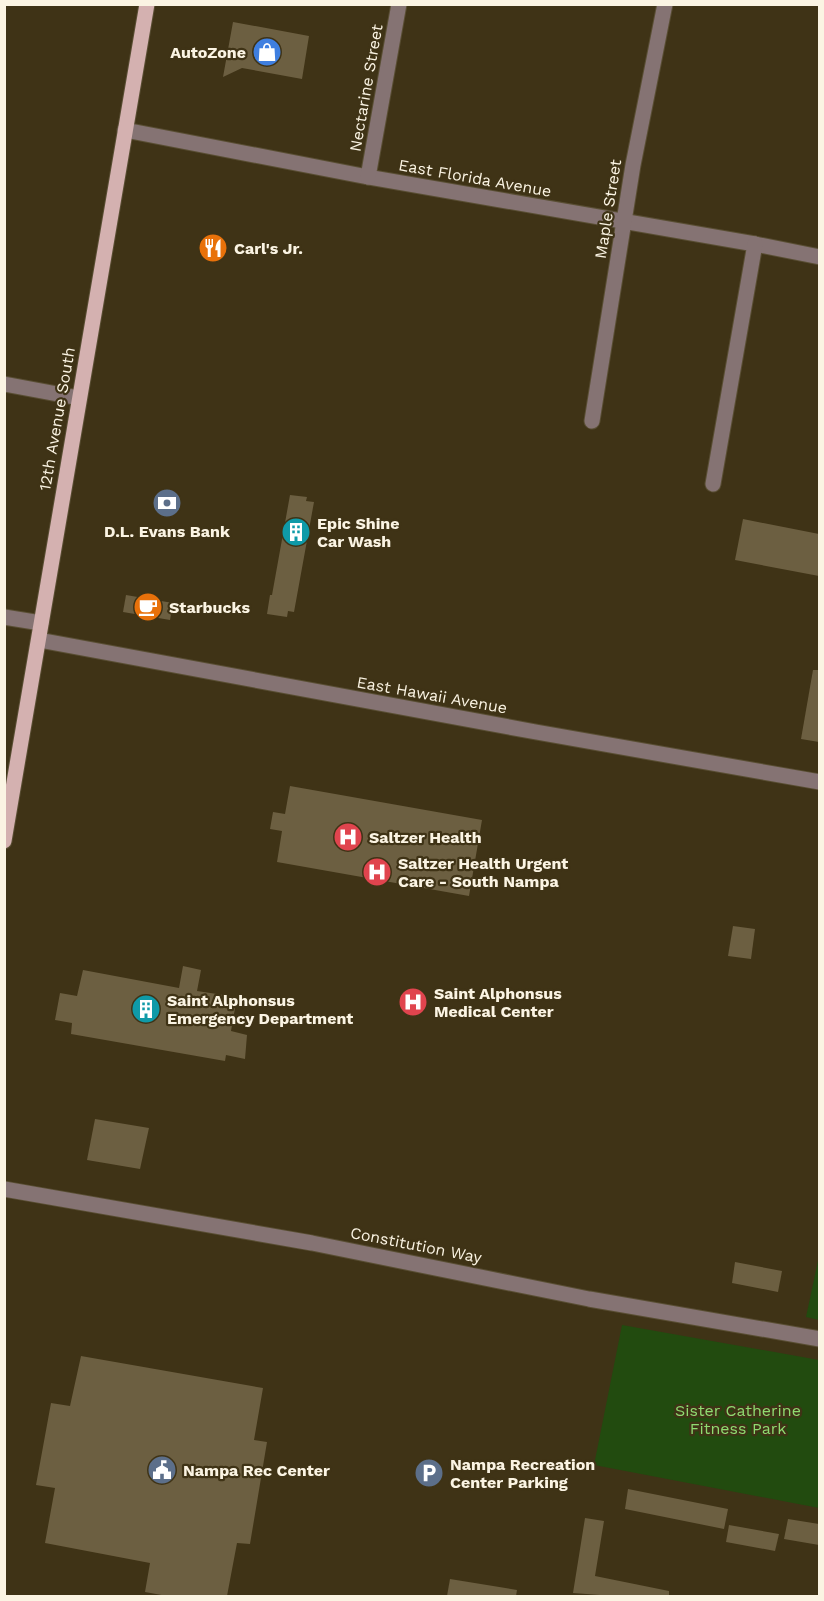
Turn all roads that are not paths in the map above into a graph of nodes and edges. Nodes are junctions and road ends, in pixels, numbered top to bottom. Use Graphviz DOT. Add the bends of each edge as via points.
graph roads {
  1 [pos="147,4"];
  2 [pos="399,4"];
  3 [pos="665,4"];
  4 [pos="125,130"];
  5 [pos="368,177"];
  6 [pos="625,222"];
  7 [pos="754,244"];
  8 [pos="819,257"];
  9 [pos="4,384"];
  10 [pos="79,398"];
  11 [pos="592,421"];
  12 [pos="713,484"];
  13 [pos="4,617"];
  14 [pos="41,623"];
  15 [pos="39,640"];
  16 [pos="819,782"];
  17 [pos="4,841"];
  18 [pos="4,1189"];
  19 [pos="819,1339"];
  1 -- 4 [label="main road, 12th Avenue South"];
  2 -- 5 [label="street, Nectarine Street"];
  3 -- 6 [label="street, Maple Street"];
  4 -- 5 [label="street, East Florida Avenue"];
  4 -- 10 [label="main road, 12th Avenue South"];
  5 -- 6 [label="street, East Florida Avenue"];
  6 -- 7 [label="street, East Florida Avenue"];
  6 -- 11 [label="street, Maple Street"];
  7 -- 8 [label="street, East Florida Avenue"];
  7 -- 12 [label="street"];
  9 -- 10 [label="street"];
  10 -- 14 [label="main road, 12th Avenue South"];
  13 -- 14 [label="street"];
  14 -- 15 [label="main road, 12th Avenue South"];
  15 -- 16 [label="street, East Hawaii Avenue"];
  15 -- 17 [label="main road, 12th Avenue South"];
  18 -- 19 [label="street, Constitution Way"];
}
